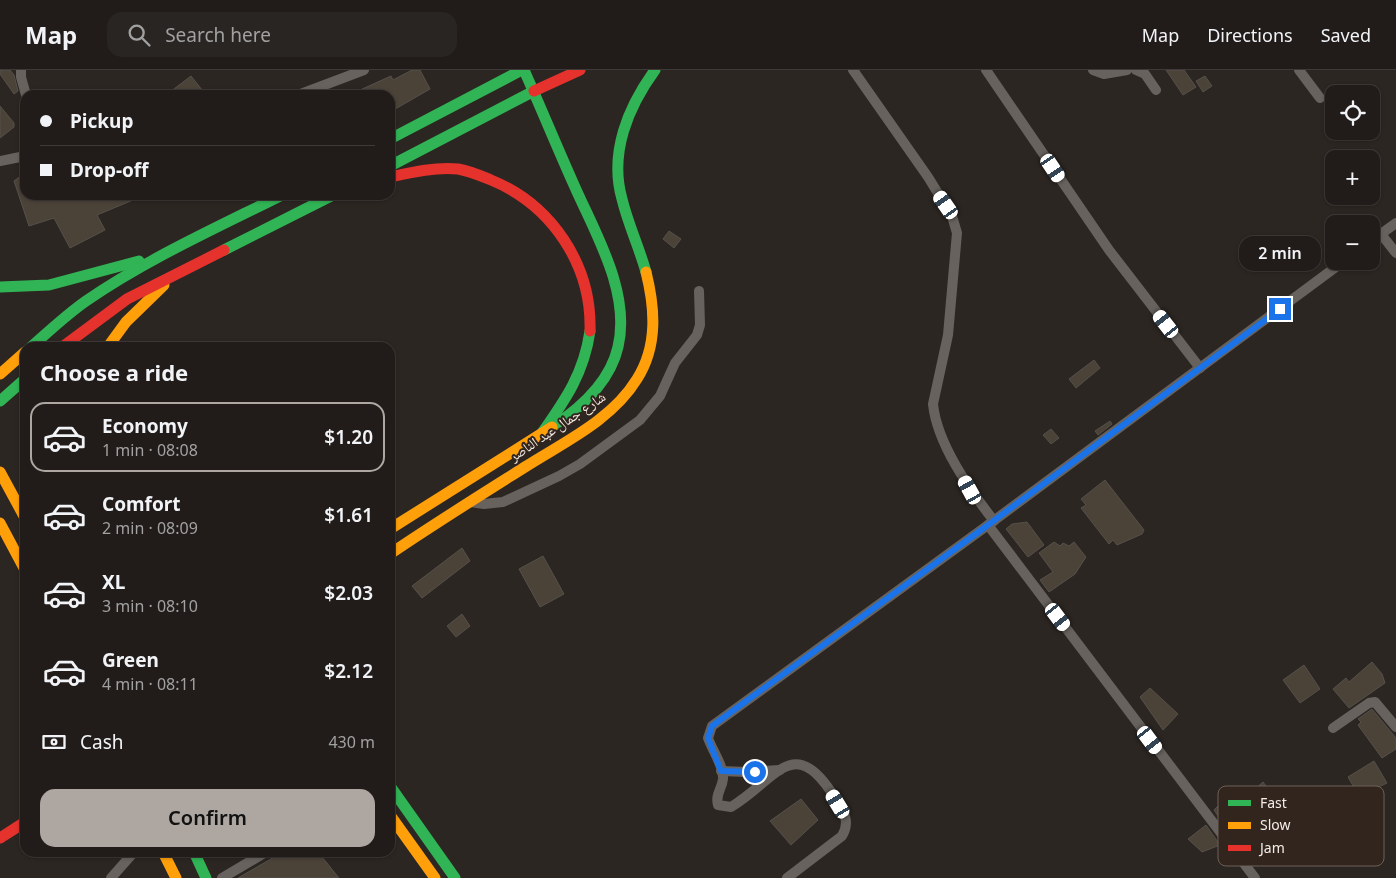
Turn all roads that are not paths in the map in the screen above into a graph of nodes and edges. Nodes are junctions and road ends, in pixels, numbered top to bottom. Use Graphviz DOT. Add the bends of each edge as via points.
graph roads {
  1 [pos="21,70"];
  2 [pos="364,70"];
  3 [pos="523,70"];
  4 [pos="580,70"];
  5 [pos="655,70"];
  6 [pos="853,70"];
  7 [pos="986,70"];
  8 [pos="1093,70"];
  9 [pos="1127,70"];
  10 [pos="1136,70"];
  11 [pos="1299,70"];
  12 [pos="24,90"];
  13 [pos="311,90"];
  14 [pos="1156,90"];
  15 [pos="534,91"];
  16 [pos="1320,98"];
  17 [pos="395,136"];
  18 [pos="20,157"];
  19 [pos="0,160"];
  20 [pos="395,163"];
  21 [pos="395,176"];
  22 [pos="272,200"];
  23 [pos="323,200"];
  24 [pos="1396,223"];
  25 [pos="1381,234"];
  26 [pos="166,253"];
  27 [pos="1396,253"];
  28 [pos="1332,270"];
  29 [pos="178,272"];
  30 [pos="0,287"];
  31 [pos="700,291"];
  32 [pos="37,342"];
  33 [pos="69,342"];
  34 [pos="112,342"];
  35 [pos="20,356"];
  36 [pos="1200,368"];
  37 [pos="0,374"];
  38 [pos="20,383"];
  39 [pos="0,401"];
  40 [pos="542,433"];
  41 [pos="0,472"];
  42 [pos="471,502"];
  43 [pos="20,509"];
  44 [pos="0,523"];
  45 [pos="991,523"];
  46 [pos="395,525"];
  47 [pos="395,551"];
  48 [pos="20,561"];
  49 [pos="1396,726"];
  50 [pos="1333,728"];
  51 [pos="780,770"];
  52 [pos="721,771"];
  53 [pos="395,797"];
  54 [pos="395,822"];
  55 [pos="20,825"];
  56 [pos="1218,828"];
  57 [pos="0,838"];
  58 [pos="130,857"];
  59 [pos="166,857"];
  60 [pos="196,857"];
  61 [pos="258,857"];
  62 [pos="1246,866"];
  63 [pos="111,878"];
  64 [pos="176,878"];
  65 [pos="206,878"];
  66 [pos="222,878"];
  67 [pos="435,878"];
  68 [pos="455,878"];
  69 [pos="787,878"];
  70 [pos="1255,878"];
  1 -- 12 [label="street"];
  2 -- 13 [label="street"];
  3 -- 15 [label="main road, شارع جمال عبد الناصر"];
  3 -- 17 [label="main road"];
  4 -- 15 [label="main road"];
  5 -- 42 [label="main road, شارع جمال عبد الناصر" via="638,91 630,108 619,166 625,210 654,300 651,342 638,377 615,406"];
  6 -- 45 [label="street" via="906,142 952,216 957,233 954,281 934,413 948,450"];
  7 -- 36 [label="street" via="1109,250"];
  8 -- 9 [label="street" via="1104,74"];
  10 -- 14 [label="street" via="1144,74"];
  11 -- 16 [label="street"];
  15 -- 20 [label="main road"];
  15 -- 40 [label="main road, شارع جمال عبد الناصر" via="610,267 619,311 617,349 609,370 584,402"];
  18 -- 19 [label="street"];
  21 -- 40 [label="main road" via="456,168 478,175 518,192 549,219 565,239 586,284 589,337 579,373"];
  22 -- 26 [label="main road"];
  23 -- 29 [label="main road"];
  24 -- 25 [label="street"];
  25 -- 27 [label="street"];
  26 -- 30 [label="main road" via="50,285"];
  26 -- 32 [label="main road" via="85,302"];
  28 -- 36 [label="street"];
  29 -- 33 [label="main road" via="127,299"];
  29 -- 34 [label="main road" via="126,322"];
  31 -- 42 [label="street" via="697,334 675,363 660,396 640,420 559,476 503,502"];
  35 -- 37 [label="main road"];
  36 -- 45 [label="street"];
  38 -- 39 [label="main road"];
  40 -- 46 [label="main road, شارع جمال عبد الناصر"];
  41 -- 43 [label="main road"];
  42 -- 47 [label="main road, شارع جمال عبد الناصر"];
  44 -- 48 [label="main road"];
  45 -- 52 [label="street" via="712,726 708,738"];
  45 -- 56 [label="street"];
  49 -- 50 [label="street" via="1375,702"];
  51 -- 52 [label="street"];
  51 -- 52 [label="street" via="727,808 718,805 717,801 723,779"];
  51 -- 69 [label="street" via="795,763 813,770 824,780 846,821 842,836"];
  53 -- 68 [label="main road"];
  54 -- 67 [label="main road"];
  55 -- 57 [label="main road"];
  58 -- 63 [label="street"];
  59 -- 64 [label="main road"];
  60 -- 65 [label="main road"];
  61 -- 66 [label="street"];
  62 -- 70 [label="street"];
}
